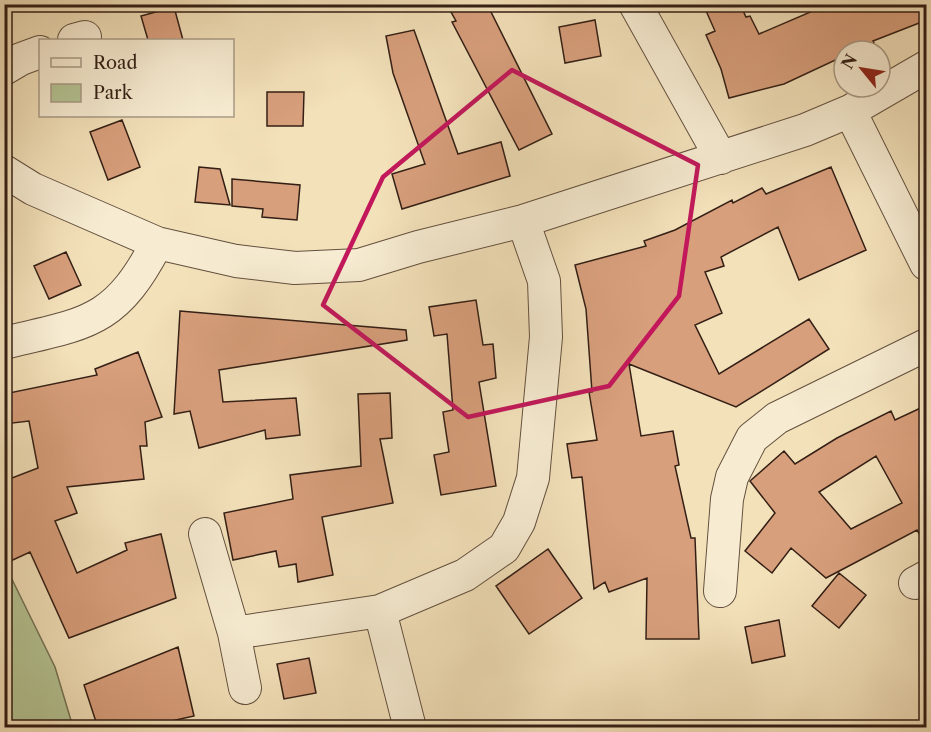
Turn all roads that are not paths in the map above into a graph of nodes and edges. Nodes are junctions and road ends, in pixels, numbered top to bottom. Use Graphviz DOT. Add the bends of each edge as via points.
graph roads {
  1 [pos="635,4"];
  2 [pos="39,52"];
  3 [pos="927,67"];
  4 [pos="4,69"];
  5 [pos="850,111"];
  6 [pos="722,158"];
  7 [pos="4,171"];
  8 [pos="523,221"];
  9 [pos="157,243"];
  10 [pos="927,264"];
  11 [pos="4,343"];
  12 [pos="927,345"];
  13 [pos="205,534"];
  14 [pos="720,591"];
  15 [pos="380,611"];
  16 [pos="234,633"];
  17 [pos="245,687"];
  18 [pos="410,728"];
  1 -- 6 [label="street"];
  2 -- 4 [label="street"];
  3 -- 5 [label="street"];
  5 -- 6 [label="street"];
  5 -- 10 [label="street"];
  6 -- 8 [label="street"];
  7 -- 9 [label="street" via="33,189"];
  8 -- 9 [label="street" via="359,265 295,268 236,261"];
  8 -- 15 [label="street" via="544,281 546,337 533,478 519,522 504,548 489,561 433,590"];
  9 -- 11 [label="street" via="144,269 102,314 76,325"];
  12 -- 14 [label="street" via="777,418 752,438 732,477 727,499"];
  13 -- 16 [label="street"];
  15 -- 16 [label="street"];
  15 -- 18 [label="street"];
  16 -- 17 [label="street"];
}
